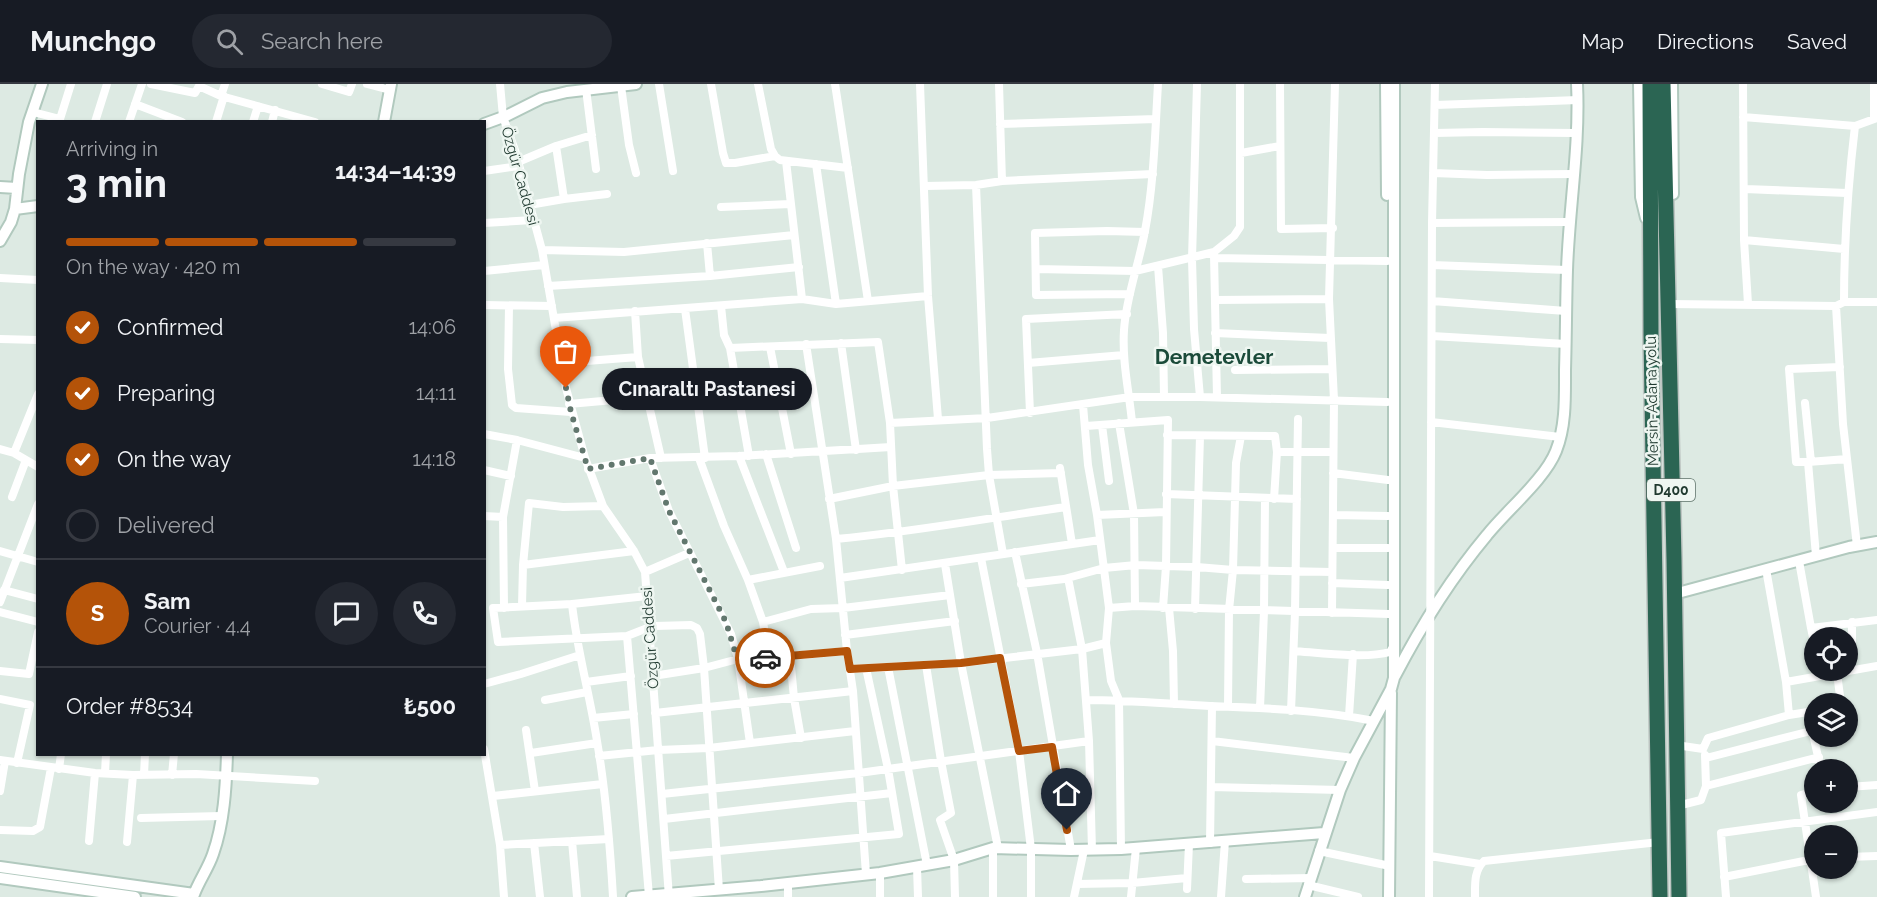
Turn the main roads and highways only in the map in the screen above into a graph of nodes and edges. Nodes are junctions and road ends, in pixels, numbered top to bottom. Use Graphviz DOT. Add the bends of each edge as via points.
graph roads {
  1 [pos="42,84"];
  2 [pos="636,84"];
  3 [pos="1386,84"];
  4 [pos="1394,84"];
  5 [pos="1577,84"];
  6 [pos="1640,84"];
  7 [pos="1650,84"];
  8 [pos="1663,84"];
  9 [pos="1672,84"];
  10 [pos="608,85"];
  11 [pos="390,87"];
  12 [pos="566,88"];
  13 [pos="384,120"];
  14 [pos="486,123"];
  15 [pos="0,187"];
  16 [pos="17,188"];
  17 [pos="36,206"];
  18 [pos="15,209"];
  19 [pos="1658,236"];
  20 [pos="0,241"];
  21 [pos="1877,542"];
  22 [pos="1674,594"];
  23 [pos="1391,649"];
  24 [pos="1392,684"];
  25 [pos="227,756"];
  26 [pos="1324,834"];
  27 [pos="0,867"];
  28 [pos="0,878"];
  29 [pos="746,892"];
  30 [pos="700,894"];
  31 [pos="193,896"];
  32 [pos="641,896"];
  33 [pos="669,896"];
  34 [pos="135,897"];
  35 [pos="1305,897"];
  36 [pos="1389,897"];
  37 [pos="1660,897"];
  38 [pos="1678,897"];
  1 -- 16 [label="main road"];
  2 -- 10 [label="main road"];
  3 -- 23 [label="main road"];
  4 -- 23 [label="main road"];
  5 -- 24 [label="main road" via="1567,270 1565,404 1556,452 1542,474 1459,568"];
  6 -- 19 [label="main road" via="1641,197"];
  7 -- 19 [label="highway, Mersin-Adana yolu / D400"];
  8 -- 19 [label="highway, Mersin-Adana yolu / D400"];
  9 -- 19 [label="main road" via="1673,199"];
  10 -- 12 [label="main road"];
  11 -- 13 [label="main road"];
  12 -- 14 [label="main road"];
  15 -- 16 [label="main road"];
  16 -- 18 [label="main road"];
  17 -- 18 [label="main road"];
  18 -- 20 [label="main road"];
  19 -- 22 [label="highway, Mersin-Adana yolu / D400" via="1668,304"];
  19 -- 37 [label="highway, Mersin-Adana yolu / D400" via="1652,370"];
  21 -- 22 [label="main road"];
  22 -- 38 [label="highway, Mersin-Adana yolu / D400"];
  23 -- 24 [label="main road"];
  24 -- 26 [label="main road" via="1354,758"];
  24 -- 36 [label="main road"];
  25 -- 31 [label="main road" via="213,855"];
  26 -- 29 [label="main road" via="1121,849 995,848 922,866"];
  26 -- 35 [label="main road"];
  27 -- 31 [label="main road"];
  28 -- 34 [label="main road"];
  29 -- 30 [label="main road" via="719,890"];
  30 -- 33 [label="main road"];
  32 -- 33 [label="main road"];
}
